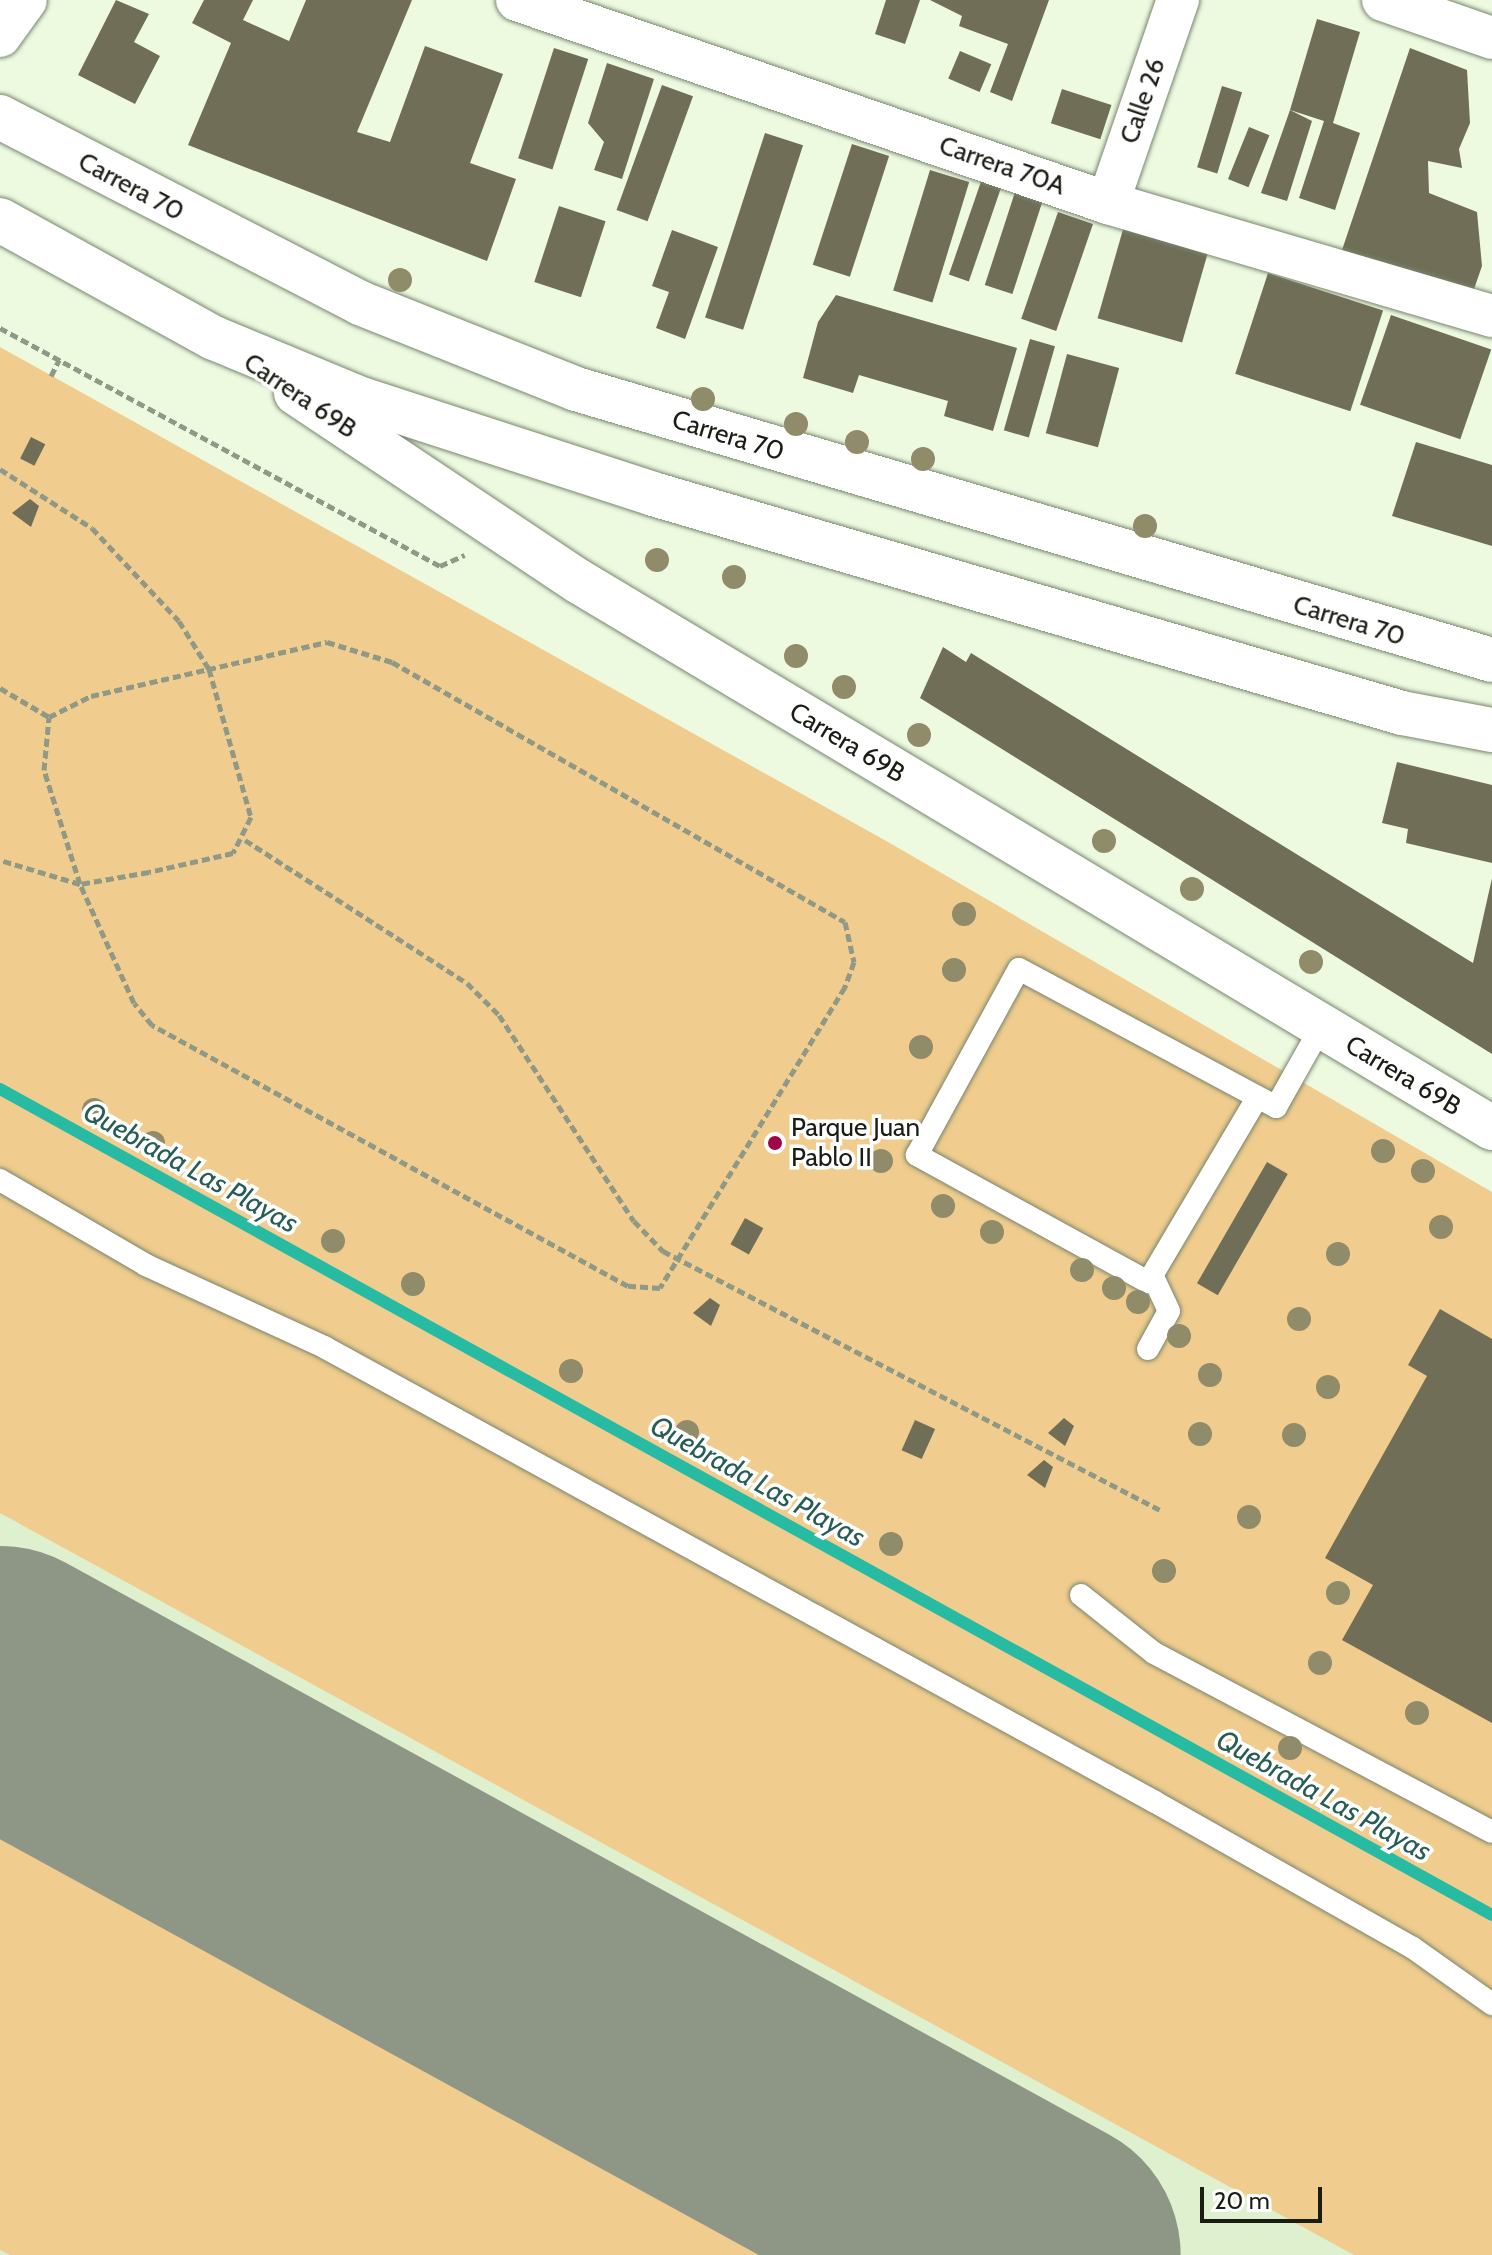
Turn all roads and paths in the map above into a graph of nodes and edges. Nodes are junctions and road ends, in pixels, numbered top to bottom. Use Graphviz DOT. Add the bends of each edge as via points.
graph roads {
  1 [pos="26,0"];
  2 [pos="517,0"];
  3 [pos="1178,0"];
  4 [pos="1383,0"];
  5 [pos="0,36"];
  6 [pos="1492,38"];
  7 [pos="0,117"];
  8 [pos="1108,203"];
  9 [pos="0,220"];
  10 [pos="1492,316"];
  11 [pos="0,328"];
  12 [pos="214,338"];
  13 [pos="59,360"];
  14 [pos="51,376"];
  15 [pos="0,469"];
  16 [pos="509,537"];
  17 [pos="1492,660"];
  18 [pos="209,669"];
  19 [pos="0,688"];
  20 [pos="49,717"];
  21 [pos="1492,730"];
  22 [pos="245,840"];
  23 [pos="0,860"];
  24 [pos="80,884"];
  25 [pos="1321,1027"];
  26 [pos="1257,1098"];
  27 [pos="1492,1128"];
  28 [pos="0,1180"];
  29 [pos="681,1261"];
  30 [pos="1154,1279"];
  31 [pos="1148,1349"];
  32 [pos="1160,1510"];
  33 [pos="1081,1595"];
  34 [pos="1492,1832"];
  35 [pos="1492,2004"];
  1 -- 5 [label="street"];
  2 -- 8 [label="street, Carrera 70A"];
  3 -- 8 [label="street, Calle 26"];
  4 -- 6 [label="street"];
  7 -- 17 [label="main road, Carrera 70" via="360,303 576,389"];
  8 -- 10 [label="street, Carrera 70A"];
  9 -- 12 [label="main road"];
  11 -- 13 [label="path"];
  12 -- 16 [label="main road, Carrera 69B"];
  12 -- 21 [label="main road" via="364,400 550,464 1402,713"];
  13 -- 14 [label="path"];
  13 -- 16 [label="path" via="440,566"];
  15 -- 18 [label="path" via="102,538 151,585"];
  16 -- 25 [label="main road, Carrera 69B"];
  18 -- 20 [label="path" via="91,696"];
  18 -- 22 [label="path" via="249,791"];
  18 -- 29 [label="path" via="327,642 358,646 845,922 854,962 845,987"];
  19 -- 20 [label="path"];
  20 -- 24 [label="path" via="44,770"];
  22 -- 24 [label="path" via="211,859"];
  22 -- 29 [label="path" via="467,983 499,1015 634,1221"];
  23 -- 24 [label="path"];
  24 -- 29 [label="path" via="134,1003 152,1025 628,1286 660,1288"];
  25 -- 26 [label="lane" via="1279,1107"];
  25 -- 27 [label="main road, Carrera 69B"];
  26 -- 30 [label="lane"];
  26 -- 30 [label="lane" via="1034,971 1019,969 1010,977 917,1155 1136,1279"];
  28 -- 35 [label="lane" via="146,1265 324,1347 1155,1802 1413,1948"];
  29 -- 32 [label="path"];
  30 -- 31 [label="lane" via="1169,1311"];
  33 -- 34 [label="lane" via="1154,1653"];
}
